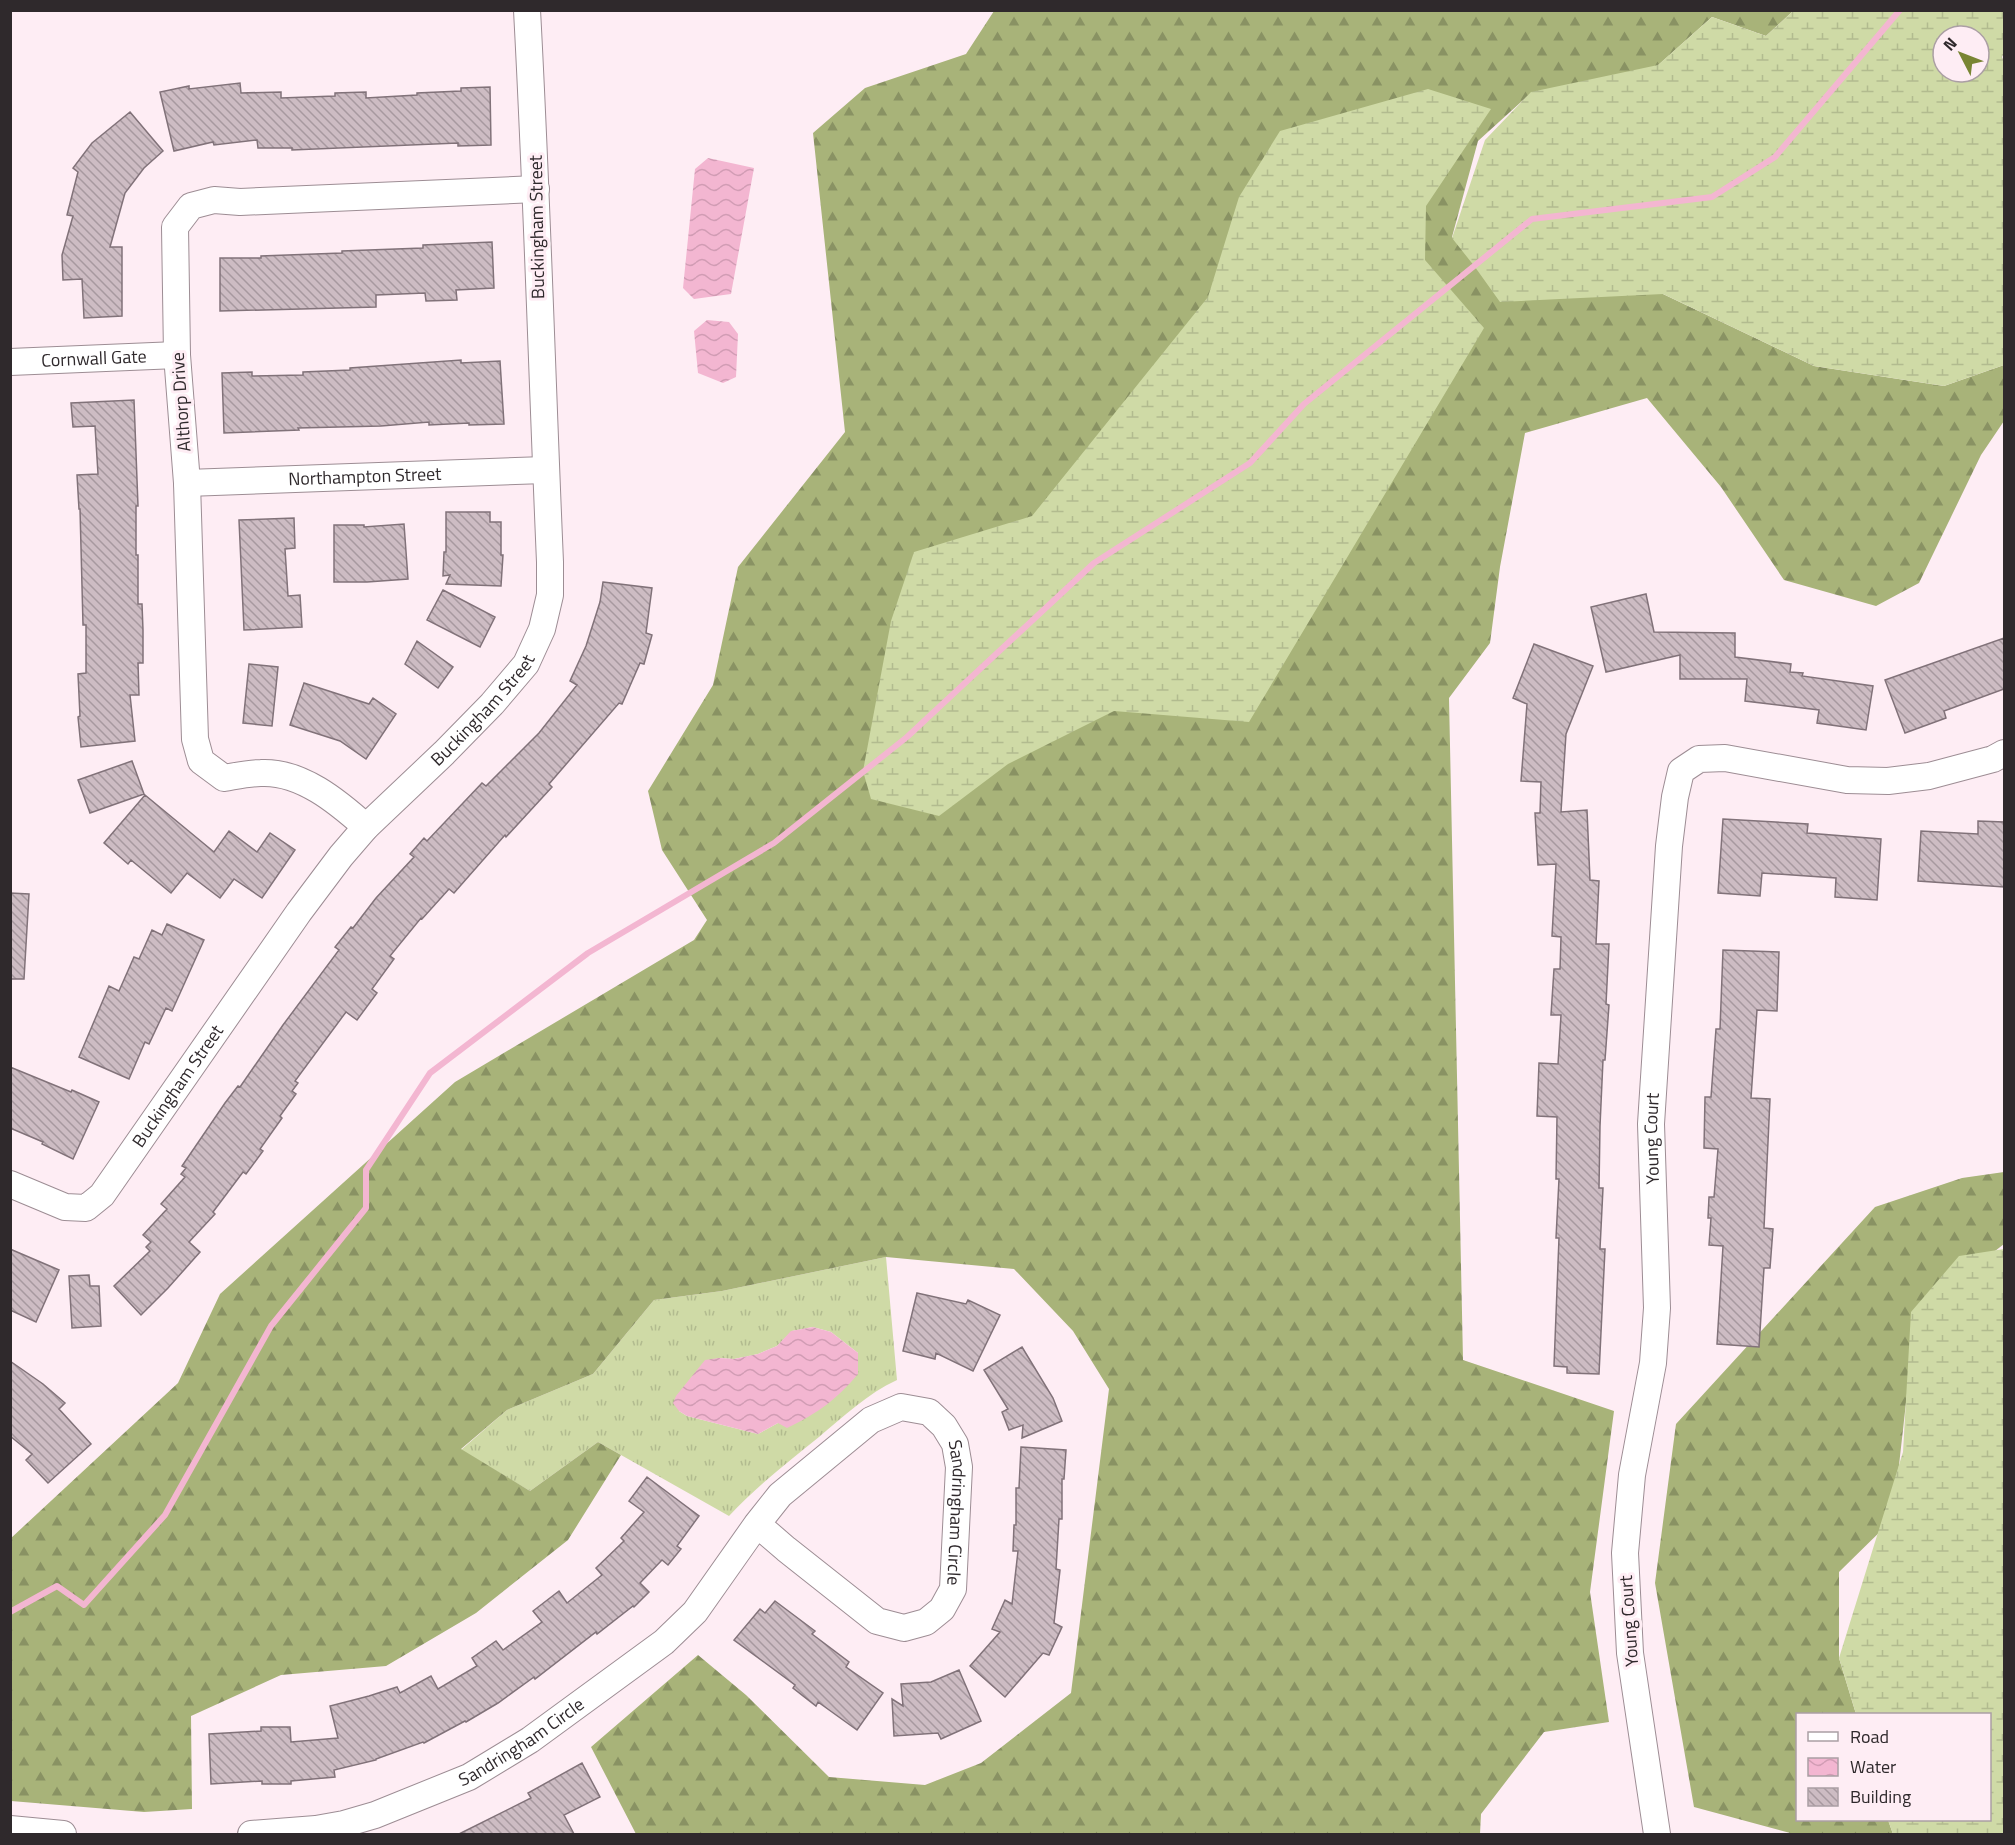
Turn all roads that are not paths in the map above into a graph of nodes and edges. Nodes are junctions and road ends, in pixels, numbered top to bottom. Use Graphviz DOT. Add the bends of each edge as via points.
graph roads {
  1 [pos="527,10"];
  2 [pos="536,189"];
  3 [pos="177,355"];
  4 [pos="10,362"];
  5 [pos="545,470"];
  6 [pos="187,483"];
  7 [pos="2004,753"];
  8 [pos="366,827"];
  9 [pos="10,1184"];
  10 [pos="757,1524"];
  11 [pos="10,1829"];
  12 [pos="345,1829"];
  13 [pos="63,1834"];
  14 [pos="251,1834"];
  15 [pos="1657,1834"];
  1 -- 2 [label="street, Buckingham Street"];
  2 -- 3 [label="street, Althorp Drive" via="214,200 191,206 175,227"];
  2 -- 5 [label="street, Buckingham Street"];
  3 -- 4 [label="street, Cornwall Gate"];
  3 -- 6 [label="street, Althorp Drive"];
  5 -- 6 [label="street, Northampton Street"];
  5 -- 8 [label="street, Buckingham Street" via="550,595 542,629 526,664 444,753"];
  6 -- 8 [label="street, Althorp Drive" via="195,739 201,761 224,777 262,772 290,778 316,789"];
  7 -- 15 [label="street, Young Court" via="1929,776 1888,781 1847,780 1725,758 1699,759 1681,771 1669,846 1651,1124 1657,1308 1653,1363 1632,1475 1625,1553 1630,1653"];
  8 -- 9 [label="street, Buckingham Street" via="299,912 102,1195 87,1208 65,1207"];
  10 -- 10 [label="street, Sandringham Circle" via="877,1621 904,1628 926,1622 942,1609 953,1589 959,1467 955,1444 929,1412 901,1407 871,1420 780,1496"];
  10 -- 12 [label="street, Sandringham Circle" via="695,1612 664,1642 581,1704 500,1760"];
  11 -- 13 [label="street"];
  12 -- 14 [label="street, Sandringham Circle"];
}
